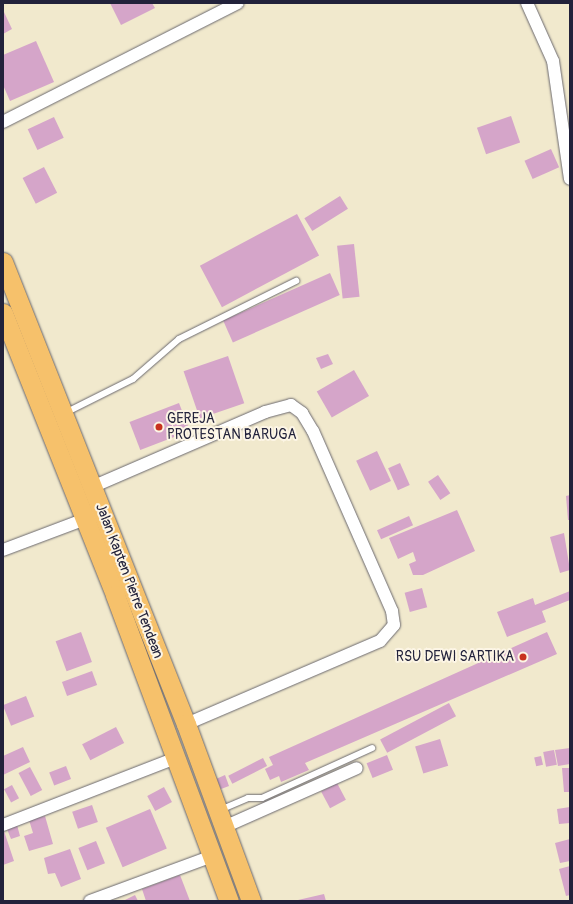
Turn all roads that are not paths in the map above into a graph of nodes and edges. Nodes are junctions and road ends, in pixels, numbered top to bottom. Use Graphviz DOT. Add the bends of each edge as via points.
graph roads {
  1 [pos="238,3"];
  2 [pos="527,3"];
  3 [pos="3,122"];
  4 [pos="570,179"];
  5 [pos="3,262"];
  6 [pos="296,280"];
  7 [pos="3,313"];
  8 [pos="63,414"];
  9 [pos="92,487"];
  10 [pos="94,516"];
  11 [pos="3,550"];
  12 [pos="186,724"];
  13 [pos="372,748"];
  14 [pos="176,758"];
  15 [pos="357,768"];
  16 [pos="221,819"];
  17 [pos="3,825"];
  18 [pos="212,856"];
  19 [pos="90,901"];
  20 [pos="229,901"];
  21 [pos="251,901"];
  1 -- 3 [label="street"];
  2 -- 4 [label="street" via="554,61"];
  5 -- 8 [label="highway, Jalan Kapten Pierre Tendean"];
  6 -- 8 [label="lane" via="179,339 133,379"];
  7 -- 10 [label="highway, Jalan Kapten Pierre Tendean"];
  8 -- 9 [label="highway, Jalan Kapten Pierre Tendean"];
  9 -- 10 [label="highway, Jalan Kapten Pierre Tendean"];
  9 -- 12 [label="street" via="265,412 290,405 302,413 313,431 392,611 394,625 380,641"];
  10 -- 11 [label="street"];
  10 -- 12 [label="highway, Jalan Kapten Pierre Tendean"];
  10 -- 14 [label="highway, Jalan Kapten Pierre Tendean"];
  12 -- 16 [label="highway, Jalan Kapten Pierre Tendean"];
  13 -- 16 [label="lane" via="262,798 248,798"];
  14 -- 17 [label="street"];
  14 -- 18 [label="highway, Jalan Kapten Pierre Tendean"];
  15 -- 16 [label="street"];
  16 -- 21 [label="highway, Jalan Kapten Pierre Tendean"];
  18 -- 19 [label="street"];
  18 -- 20 [label="highway, Jalan Kapten Pierre Tendean"];
}
